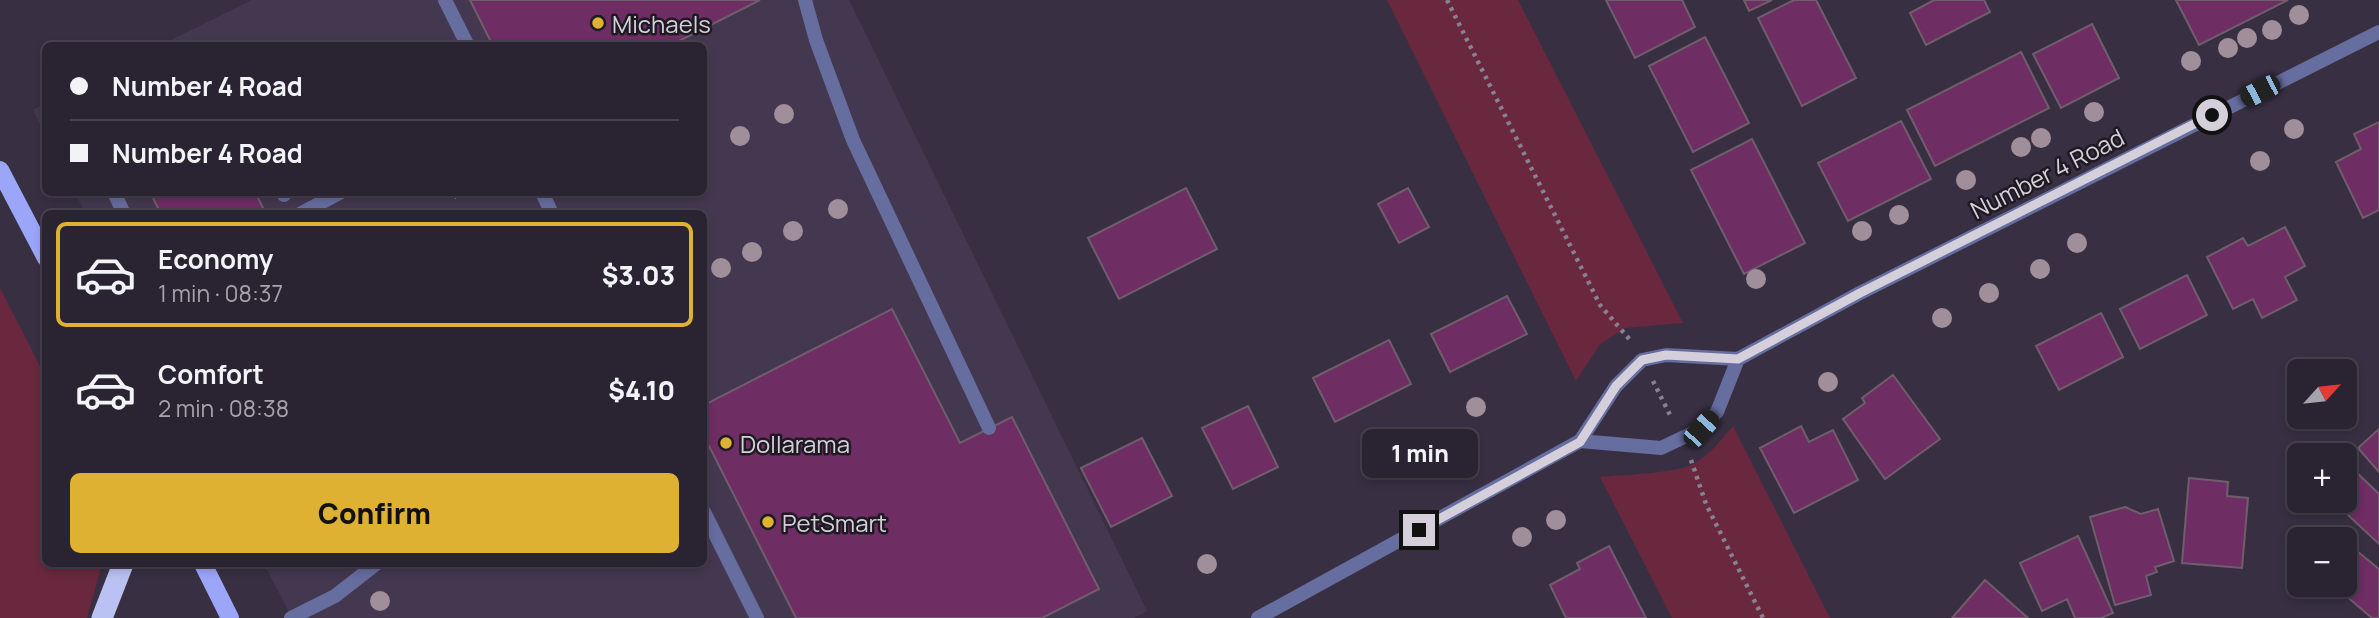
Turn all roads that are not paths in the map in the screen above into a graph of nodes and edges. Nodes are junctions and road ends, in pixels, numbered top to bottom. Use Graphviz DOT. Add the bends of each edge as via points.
graph roads {
  1 [pos="445,0"];
  2 [pos="806,0"];
  3 [pos="2379,32"];
  4 [pos="466,42"];
  5 [pos="0,170"];
  6 [pos="334,196"];
  7 [pos="307,210"];
  8 [pos="42,250"];
  9 [pos="1738,359"];
  10 [pos="989,428"];
  11 [pos="1580,442"];
  12 [pos="707,518"];
  13 [pos="122,567"];
  14 [pos="204,567"];
  15 [pos="372,567"];
  16 [pos="102,618"];
  17 [pos="230,618"];
  18 [pos="291,618"];
  19 [pos="757,618"];
  20 [pos="1258,618"];
  1 -- 4 [label="street"];
  2 -- 10 [label="street" via="853,140"];
  3 -- 9 [label="street, Number 4 Road"];
  5 -- 8 [label="main road"];
  6 -- 7 [label="street"];
  9 -- 11 [label="street" via="1666,355 1642,360 1616,386"];
  9 -- 11 [label="street" via="1717,412 1701,429 1661,448"];
  11 -- 20 [label="street"];
  12 -- 19 [label="street"];
  13 -- 16 [label="highway"];
  14 -- 17 [label="main road"];
  15 -- 18 [label="street" via="335,596"];
}
